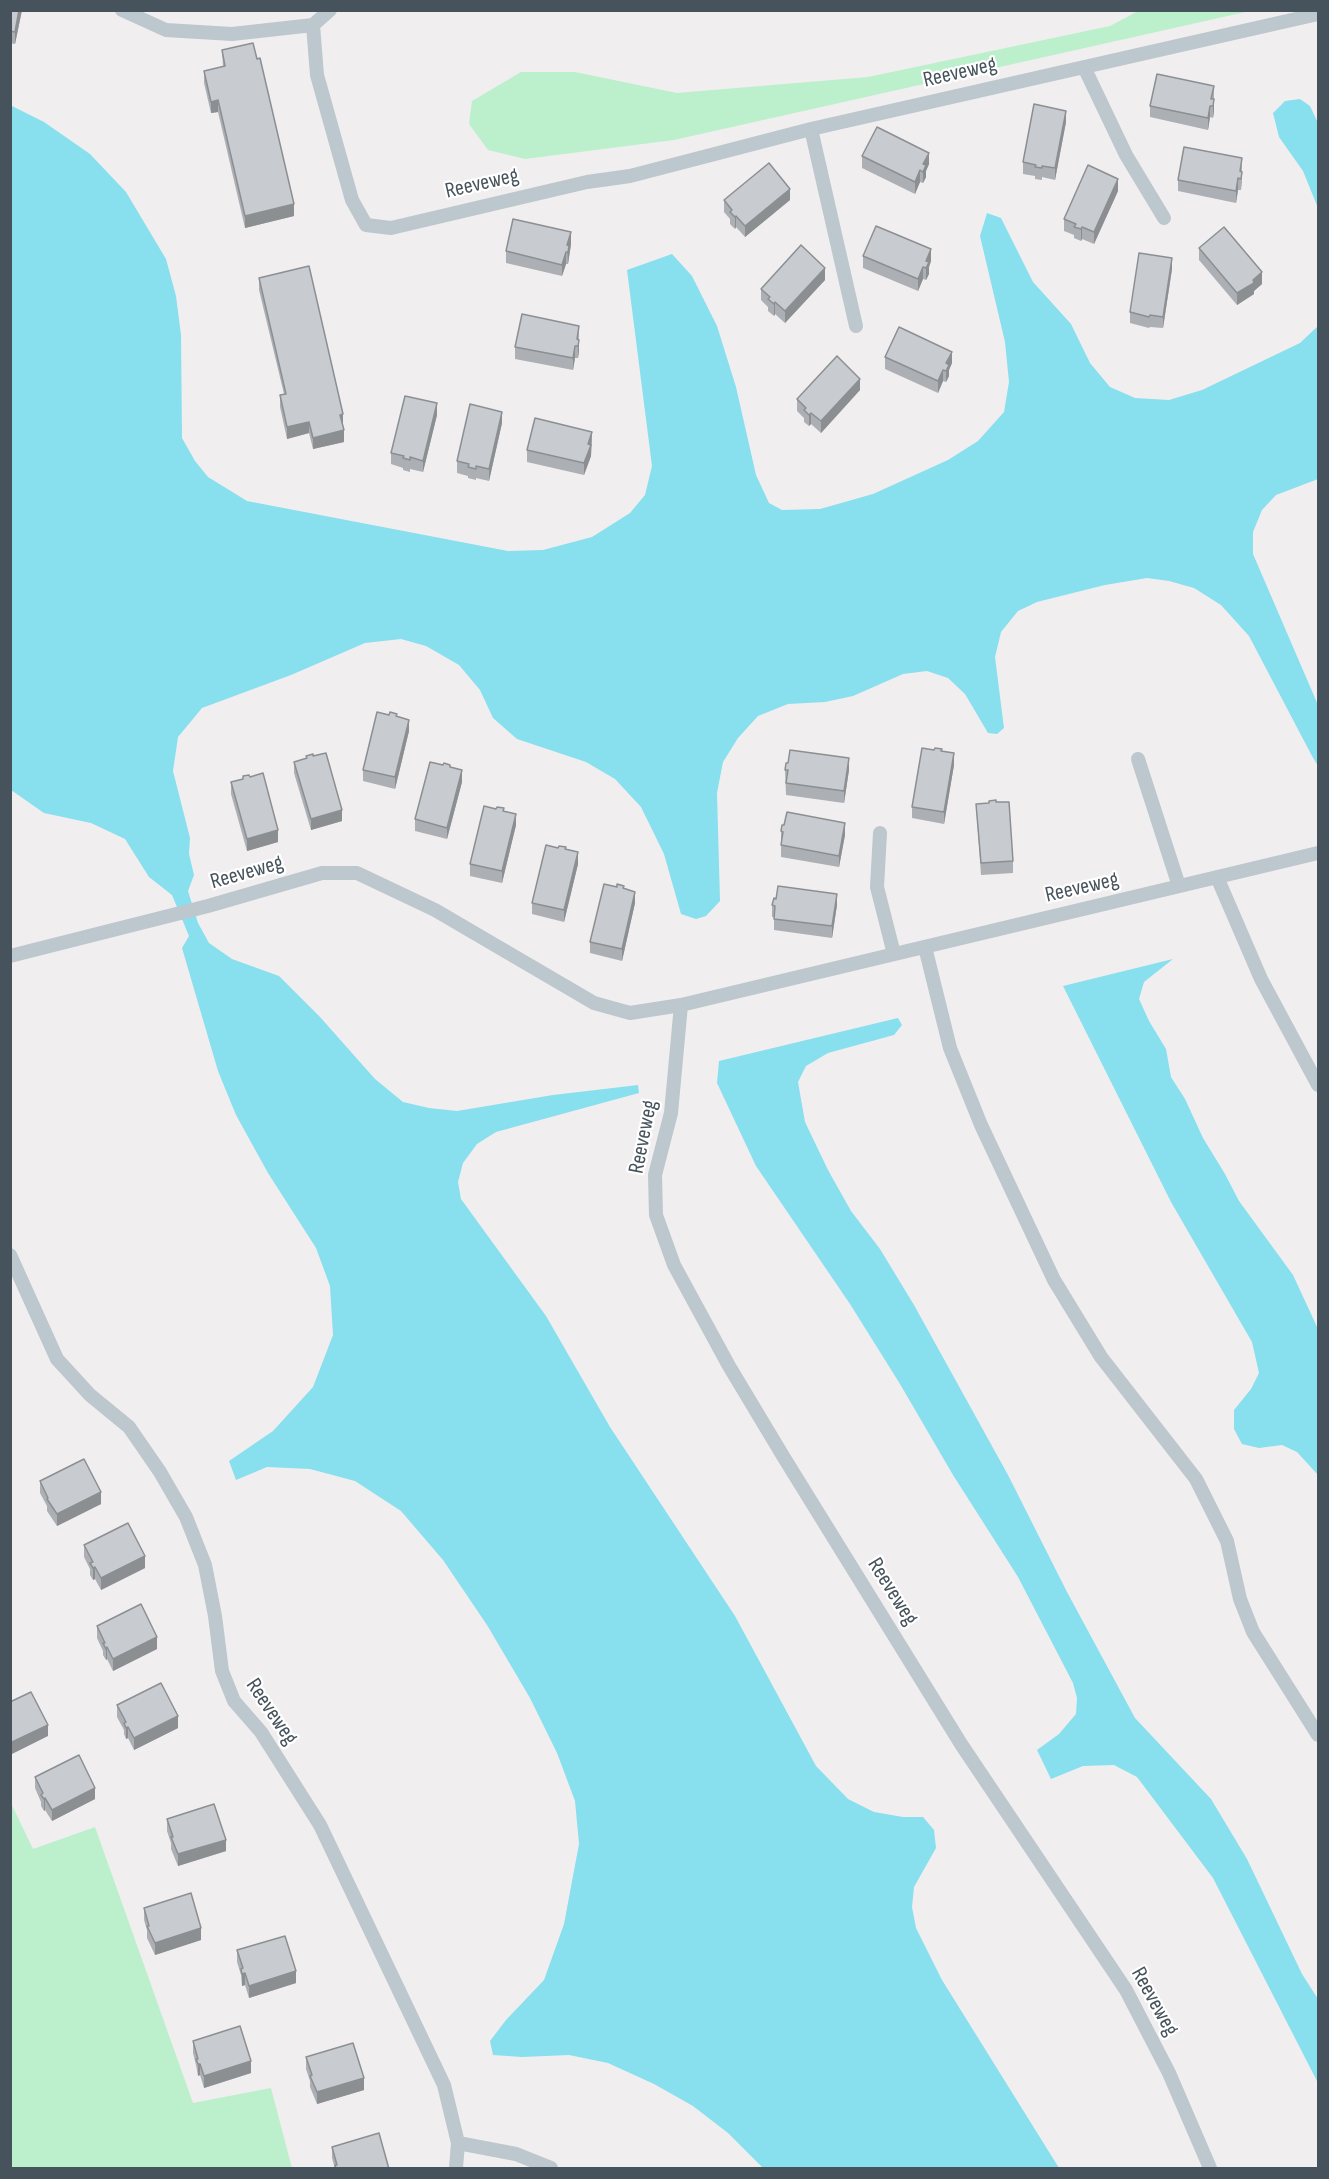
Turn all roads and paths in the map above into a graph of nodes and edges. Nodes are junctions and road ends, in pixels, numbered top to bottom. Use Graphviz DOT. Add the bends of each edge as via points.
graph roads {
  1 [pos="122,10"];
  2 [pos="330,10"];
  3 [pos="1318,14"];
  4 [pos="313,25"];
  5 [pos="1084,67"];
  6 [pos="811,129"];
  7 [pos="1164,218"];
  8 [pos="856,326"];
  9 [pos="1138,759"];
  10 [pos="880,833"];
  11 [pos="1318,853"];
  12 [pos="1217,877"];
  13 [pos="1179,886"];
  14 [pos="925,947"];
  15 [pos="894,954"];
  16 [pos="10,956"];
  17 [pos="681,1005"];
  18 [pos="1318,1084"];
  19 [pos="10,1255"];
  20 [pos="1318,1735"];
  21 [pos="458,2143"];
  22 [pos="456,2169"];
  23 [pos="551,2169"];
  24 [pos="1210,2169"];
  1 -- 4 [label="lane" via="166,30 232,34"];
  2 -- 4 [label="lane"];
  3 -- 5 [label="lane, Reeveweg"];
  4 -- 6 [label="lane, Reeveweg" via="317,75 352,200 366,225 391,228 587,182 630,176"];
  5 -- 6 [label="lane, Reeveweg"];
  5 -- 7 [label="lane" via="1126,155"];
  6 -- 8 [label="lane"];
  9 -- 13 [label="lane"];
  10 -- 15 [label="lane" via="877,888"];
  11 -- 12 [label="lane, Reeveweg"];
  12 -- 13 [label="lane, Reeveweg"];
  12 -- 18 [label="lane" via="1261,979"];
  13 -- 14 [label="lane, Reeveweg"];
  14 -- 15 [label="lane, Reeveweg"];
  14 -- 20 [label="lane" via="950,1048 981,1125 1054,1280 1101,1357 1196,1479 1227,1541 1240,1599 1253,1632"];
  15 -- 17 [label="lane, Reeveweg"];
  16 -- 17 [label="lane, Reeveweg" via="322,873 357,873 435,910 594,1003 630,1013"];
  17 -- 24 [label="lane, Reeveweg" via="671,1113 655,1175 656,1215 674,1265 729,1366 961,1744 1126,1990 1169,2073"];
  19 -- 21 [label="lane, Reeveweg" via="57,1359 90,1395 129,1427 186,1517 205,1565 222,1671 234,1701 261,1732 320,1825 444,2085"];
  21 -- 22 [label="lane, Reeveweg"];
  21 -- 23 [label="lane" via="516,2154"];
}
